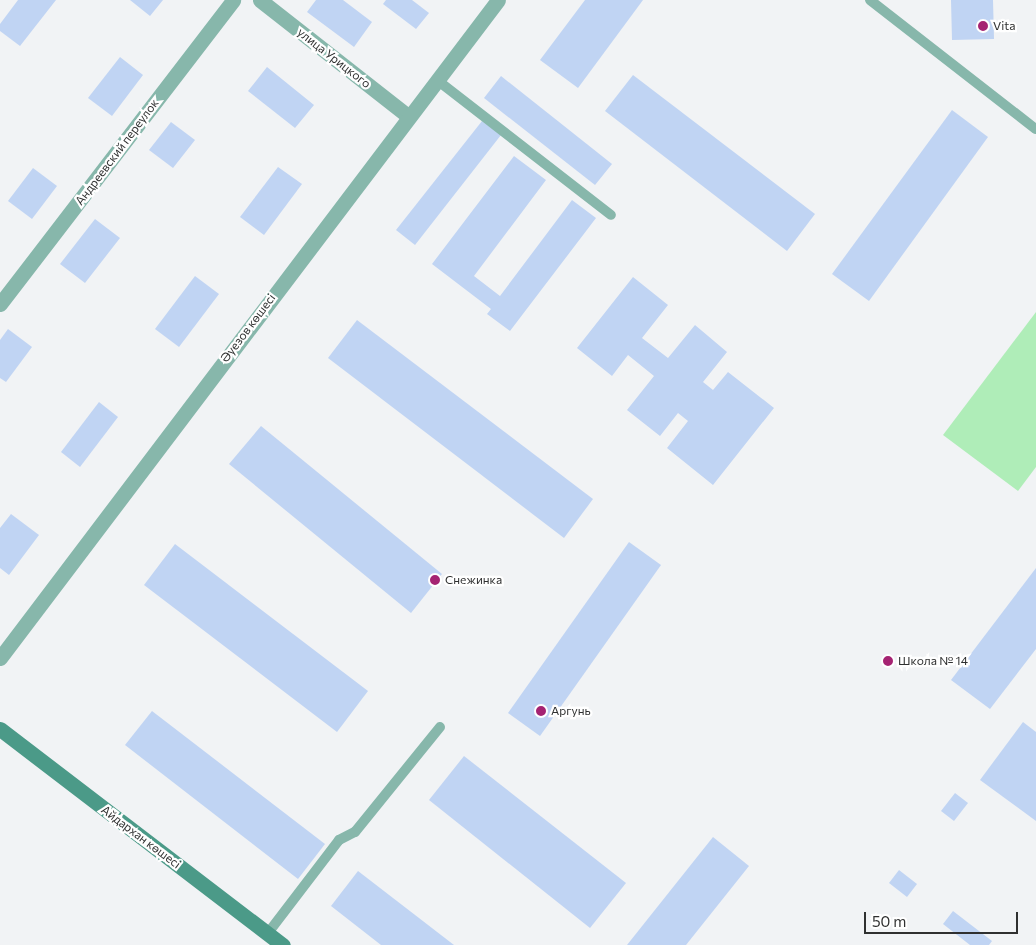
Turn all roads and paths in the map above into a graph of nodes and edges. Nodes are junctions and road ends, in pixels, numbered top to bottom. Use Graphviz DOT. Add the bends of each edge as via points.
graph roads {
  1 [pos="233,0"];
  2 [pos="260,0"];
  3 [pos="498,0"];
  4 [pos="870,0"];
  5 [pos="436,80"];
  6 [pos="409,117"];
  7 [pos="1036,129"];
  8 [pos="611,215"];
  9 [pos="0,304"];
  10 [pos="0,658"];
  11 [pos="440,727"];
  12 [pos="0,729"];
  13 [pos="268,934"];
  14 [pos="282,945"];
  1 -- 9 [label="street, Андреевский переулок"];
  2 -- 6 [label="street, улица Урицкого"];
  3 -- 5 [label="street, Әуезов көшесі"];
  4 -- 7 [label="lane"];
  5 -- 6 [label="street, Әуезов көшесі"];
  5 -- 8 [label="lane"];
  6 -- 10 [label="street, Әуезов көшесі"];
  11 -- 13 [label="lane" via="355,832 339,840"];
  12 -- 13 [label="street, Айдархан көшесі"];
  13 -- 14 [label="street, Айдархан көшесі"];
}
